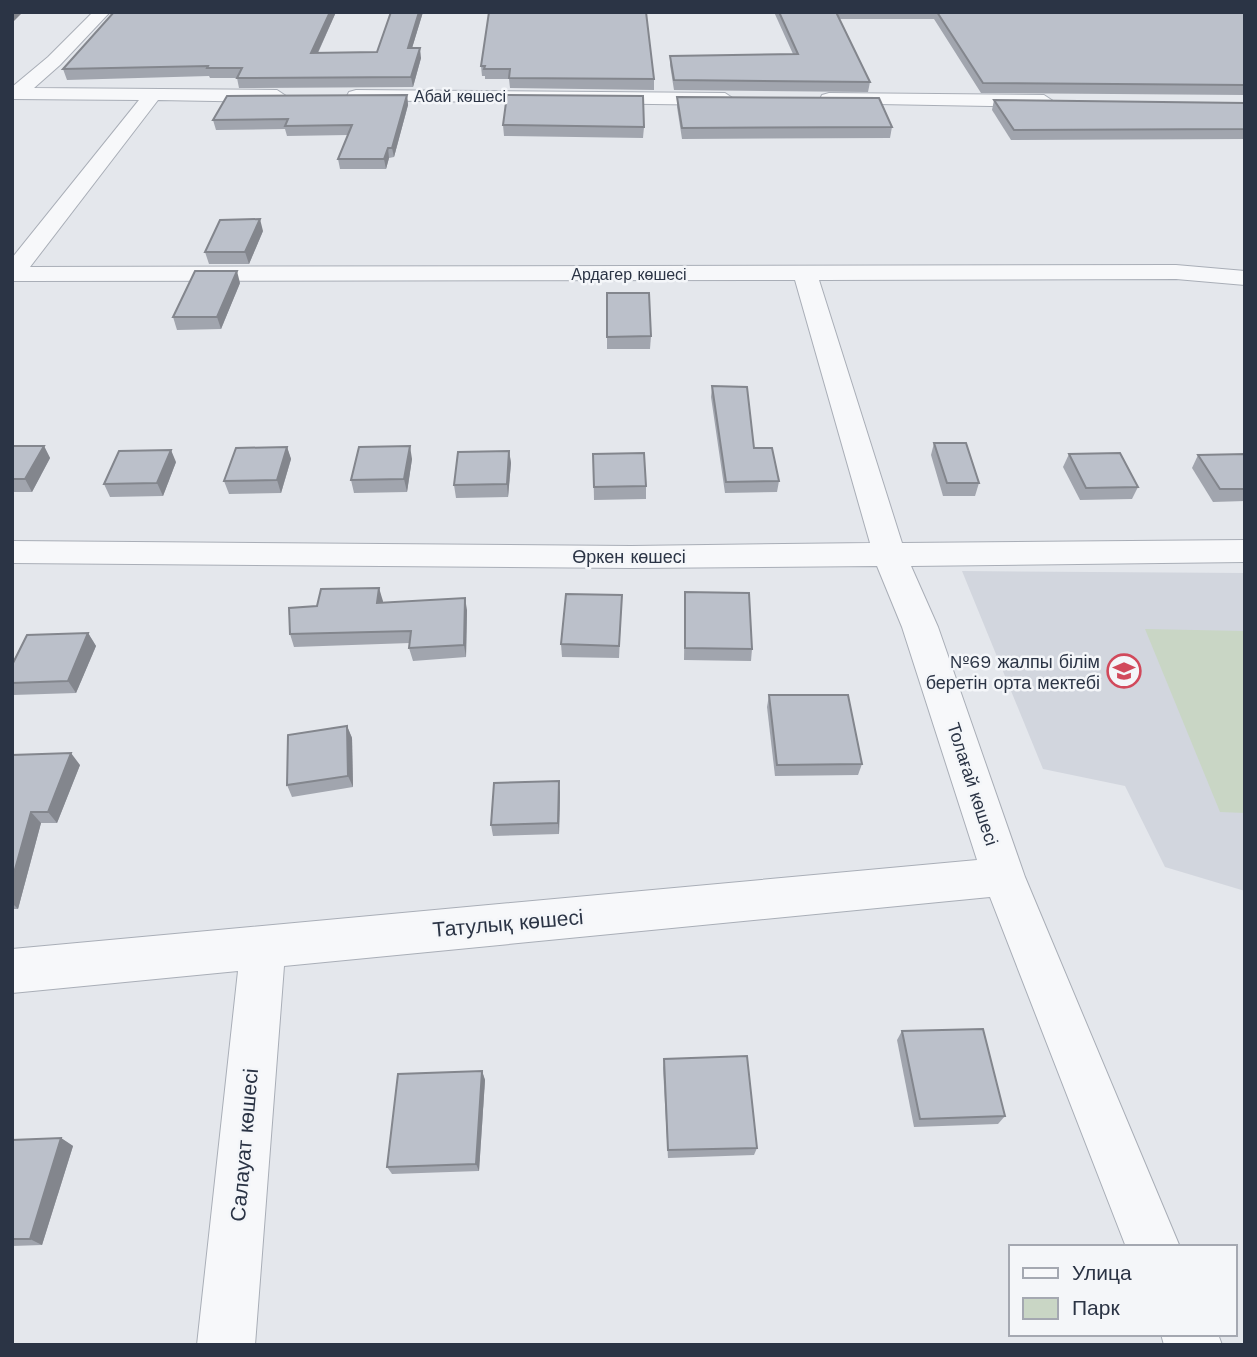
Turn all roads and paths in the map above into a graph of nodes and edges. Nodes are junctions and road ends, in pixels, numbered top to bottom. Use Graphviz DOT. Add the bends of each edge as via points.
graph roads {
  1 [pos="102,12"];
  2 [pos="15,93"];
  3 [pos="290,96"];
  4 [pos="332,96"];
  5 [pos="151,97"];
  6 [pos="750,99"];
  7 [pos="806,99"];
  8 [pos="1056,102"];
  9 [pos="805,273"];
  10 [pos="12,274"];
  11 [pos="1245,278"];
  12 [pos="1245,551"];
  13 [pos="12,552"];
  14 [pos="888,554"];
  15 [pos="1004,877"];
  16 [pos="262,946"];
  17 [pos="12,971"];
  18 [pos="1152,1245"];
  19 [pos="226,1345"];
  1 -- 2 [label="street"];
  2 -- 5 [label="street"];
  3 -- 5 [label="street"];
  4 -- 6 [label="street, Абай көшесі"];
  5 -- 10 [label="street"];
  7 -- 8 [label="street"];
  9 -- 10 [label="street, Ардагер көшесі"];
  9 -- 11 [label="street, Ардагер көшесі" via="1176,272"];
  9 -- 14 [label="street, Толағай көшесі"];
  12 -- 14 [label="street, Өркен көшесі"];
  13 -- 14 [label="street, Өркен көшесі" via="631,557"];
  14 -- 15 [label="street, Толағай көшесі" via="920,627"];
  15 -- 16 [label="street, Татулық көшесі"];
  15 -- 18 [label="street, Толағай көшесі"];
  16 -- 17 [label="street, Татулық көшесі"];
  16 -- 19 [label="street, Салауат көшесі"];
}
